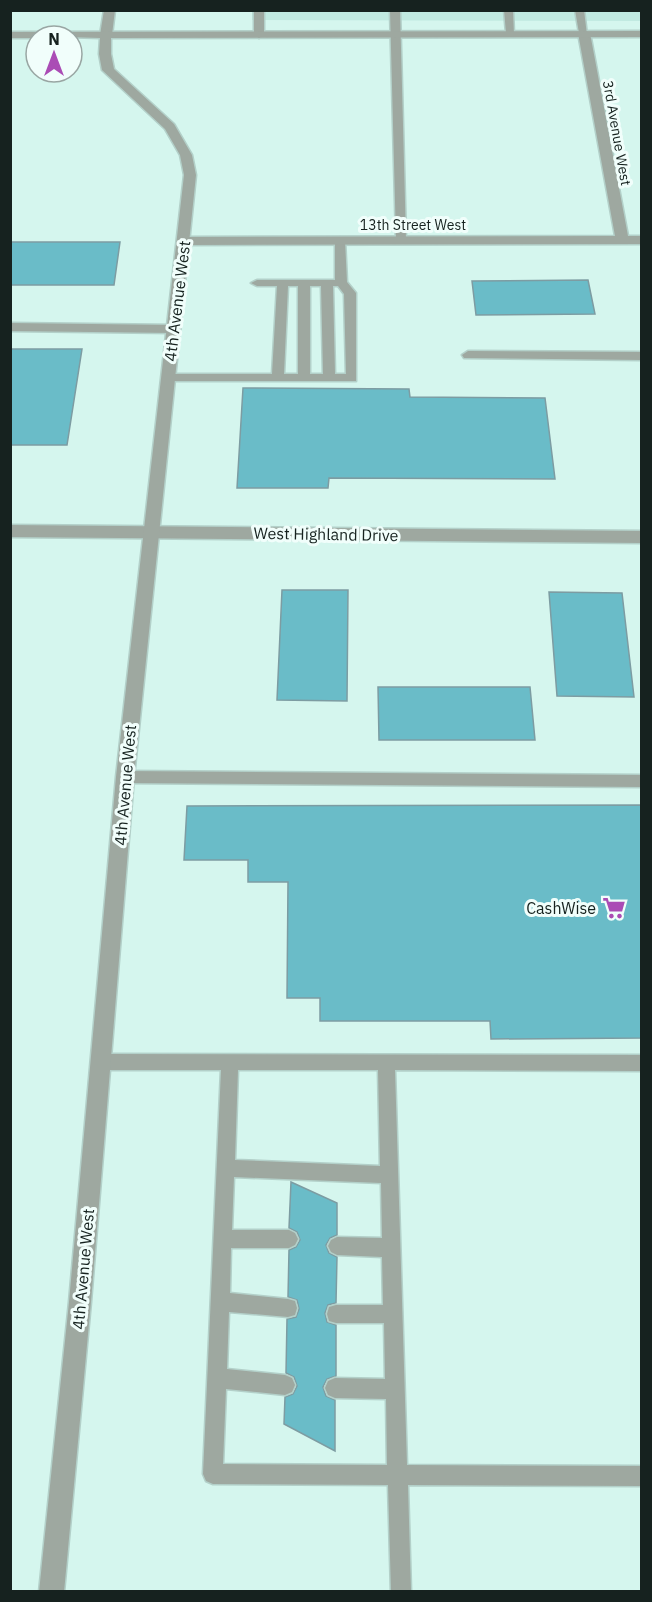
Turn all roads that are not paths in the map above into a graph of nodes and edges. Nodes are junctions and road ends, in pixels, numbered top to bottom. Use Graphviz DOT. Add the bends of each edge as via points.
graph roads {
  1 [pos="110,10"];
  2 [pos="259,10"];
  3 [pos="579,10"];
  4 [pos="395,11"];
  5 [pos="508,13"];
  6 [pos="397,33"];
  7 [pos="511,33"];
  8 [pos="584,33"];
  9 [pos="642,34"];
  10 [pos="10,35"];
  11 [pos="106,35"];
  12 [pos="259,35"];
  13 [pos="622,239"];
  14 [pos="340,240"];
  15 [pos="401,240"];
  16 [pos="642,240"];
  17 [pos="184,241"];
  18 [pos="257,283"];
  19 [pos="283,283"];
  20 [pos="304,283"];
  21 [pos="327,283"];
  22 [pos="341,283"];
  23 [pos="10,327"];
  24 [pos="174,329"];
  25 [pos="468,355"];
  26 [pos="642,356"];
  27 [pos="168,378"];
  28 [pos="278,378"];
  29 [pos="304,378"];
  30 [pos="329,378"];
  31 [pos="10,531"];
  32 [pos="150,533"];
  33 [pos="642,537"];
  34 [pos="125,777"];
  35 [pos="642,781"];
  36 [pos="101,1062"];
  37 [pos="230,1062"];
  38 [pos="386,1062"];
  39 [pos="642,1063"];
  40 [pos="225,1168"];
  41 [pos="390,1175"];
  42 [pos="223,1239"];
  43 [pos="289,1239"];
  44 [pos="337,1246"];
  45 [pos="392,1248"];
  46 [pos="220,1302"];
  47 [pos="288,1308"];
  48 [pos="336,1314"];
  49 [pos="394,1314"];
  50 [pos="217,1378"];
  51 [pos="285,1385"];
  52 [pos="335,1388"];
  53 [pos="396,1389"];
  54 [pos="399,1474"];
  55 [pos="642,1476"];
  56 [pos="51,1592"];
  57 [pos="401,1592"];
  1 -- 11 [label="street, 4th Avenue West"];
  2 -- 12 [label="lane"];
  3 -- 8 [label="lane"];
  4 -- 6 [label="lane"];
  5 -- 7 [label="lane"];
  6 -- 7 [label="street"];
  6 -- 12 [label="street"];
  6 -- 15 [label="lane"];
  7 -- 8 [label="street"];
  8 -- 9 [label="street"];
  8 -- 13 [label="street, 3rd Avenue West"];
  10 -- 11 [label="street"];
  11 -- 12 [label="street"];
  11 -- 17 [label="street, 4th Avenue West" via="108,70 170,127 186,155 190,175"];
  13 -- 15 [label="street, 13th Street West"];
  13 -- 16 [label="street, 13th Street West"];
  14 -- 15 [label="street, 13th Street West"];
  14 -- 17 [label="street, 13th Street West"];
  14 -- 22 [label="lane"];
  17 -- 24 [label="street, 4th Avenue West"];
  18 -- 19 [label="lane"];
  19 -- 20 [label="lane"];
  19 -- 28 [label="lane"];
  20 -- 21 [label="lane"];
  20 -- 29 [label="lane"];
  21 -- 22 [label="lane"];
  21 -- 30 [label="lane"];
  22 -- 30 [label="lane" via="350,293 352,378"];
  23 -- 24 [label="lane"];
  24 -- 27 [label="street, 4th Avenue West"];
  25 -- 26 [label="lane"];
  27 -- 28 [label="lane"];
  27 -- 32 [label="street, 4th Avenue West"];
  28 -- 29 [label="lane"];
  29 -- 30 [label="lane"];
  31 -- 32 [label="street, West Highland Drive"];
  32 -- 33 [label="street, West Highland Drive"];
  32 -- 34 [label="street, 4th Avenue West"];
  34 -- 35 [label="lane"];
  34 -- 36 [label="street, 4th Avenue West"];
  36 -- 37 [label="lane"];
  36 -- 56 [label="street, 4th Avenue West"];
  37 -- 38 [label="lane"];
  37 -- 40 [label="lane"];
  38 -- 39 [label="lane"];
  38 -- 41 [label="lane"];
  40 -- 41 [label="lane"];
  40 -- 42 [label="lane"];
  41 -- 45 [label="lane"];
  42 -- 43 [label="lane"];
  42 -- 46 [label="lane"];
  44 -- 45 [label="lane"];
  45 -- 49 [label="lane"];
  46 -- 47 [label="lane"];
  46 -- 50 [label="lane"];
  48 -- 49 [label="lane"];
  49 -- 53 [label="lane"];
  50 -- 51 [label="lane"];
  50 -- 54 [label="lane" via="213,1473"];
  52 -- 53 [label="lane"];
  53 -- 54 [label="lane"];
  54 -- 55 [label="lane"];
  54 -- 57 [label="lane"];
}
